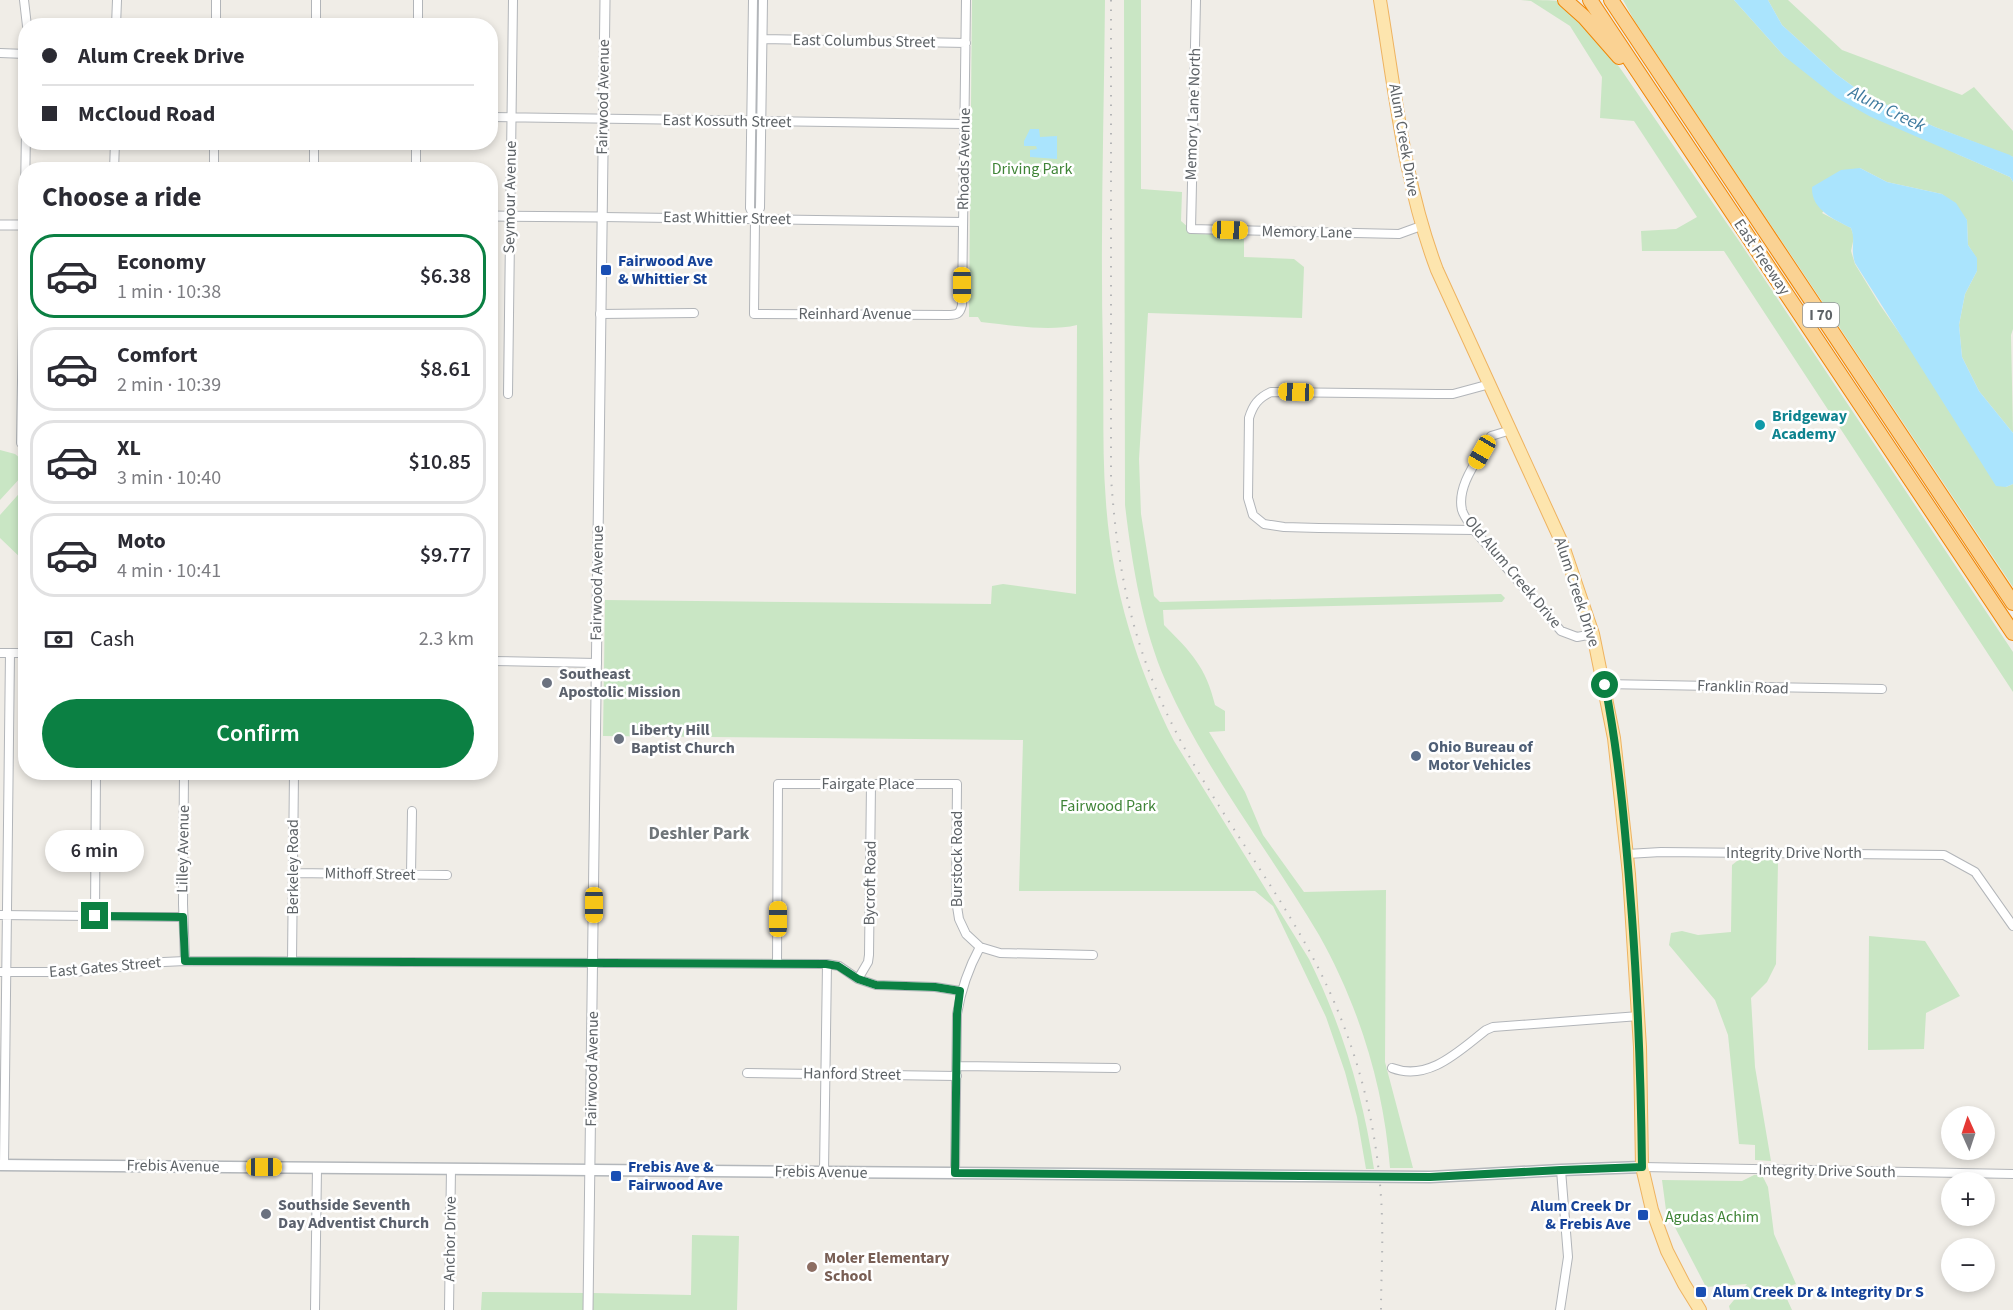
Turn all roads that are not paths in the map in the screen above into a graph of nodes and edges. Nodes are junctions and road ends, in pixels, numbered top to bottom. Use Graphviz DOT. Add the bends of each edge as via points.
graph roads {
  1 [pos="24,0"];
  2 [pos="117,0"];
  3 [pos="216,0"];
  4 [pos="316,0"];
  5 [pos="418,0"];
  6 [pos="513,0"];
  7 [pos="605,0"];
  8 [pos="753,0"];
  9 [pos="763,0"];
  10 [pos="966,0"];
  11 [pos="1196,0"];
  12 [pos="1380,0"];
  13 [pos="1565,0"];
  14 [pos="1590,0"];
  15 [pos="1611,0"];
  16 [pos="26,18"];
  17 [pos="116,18"];
  18 [pos="216,18"];
  19 [pos="316,18"];
  20 [pos="418,18"];
  21 [pos="763,39"];
  22 [pos="966,43"];
  23 [pos="0,53"];
  24 [pos="18,54"];
  25 [pos="1659,103"];
  26 [pos="498,117"];
  27 [pos="512,118"];
  28 [pos="603,119"];
  29 [pos="751,121"];
  30 [pos="761,121"];
  31 [pos="964,124"];
  32 [pos="498,216"];
  33 [pos="510,216"];
  34 [pos="602,217"];
  35 [pos="755,219"];
  36 [pos="963,222"];
  37 [pos="0,225"];
  38 [pos="18,225"];
  39 [pos="1421,226"];
  40 [pos="1191,229"];
  41 [pos="694,313"];
  42 [pos="600,314"];
  43 [pos="956,315"];
  44 [pos="1490,384"];
  45 [pos="507,394"];
  46 [pos="1511,430"];
  47 [pos="1474,530"];
  48 [pos="2013,603"];
  49 [pos="2013,633"];
  50 [pos="1593,634"];
  51 [pos="0,653"];
  52 [pos="10,653"];
  53 [pos="18,654"];
  54 [pos="498,661"];
  55 [pos="597,663"];
  56 [pos="1604,684"];
  57 [pos="1882,689"];
  58 [pos="96,780"];
  59 [pos="184,780"];
  60 [pos="294,780"];
  61 [pos="871,784"];
  62 [pos="957,784"];
  63 [pos="412,811"];
  64 [pos="1627,854"];
  65 [pos="293,873"];
  66 [pos="411,874"];
  67 [pos="447,875"];
  68 [pos="3,915"];
  69 [pos="95,916"];
  70 [pos="183,917"];
  71 [pos="2013,926"];
  72 [pos="980,947"];
  73 [pos="1093,955"];
  74 [pos="185,961"];
  75 [pos="292,961"];
  76 [pos="593,963"];
  77 [pos="777,964"];
  78 [pos="826,964"];
  79 [pos="3,972"];
  80 [pos="858,979"];
  81 [pos="960,991"];
  82 [pos="1638,1016"];
  83 [pos="957,1066"];
  84 [pos="1116,1068"];
  85 [pos="1392,1068"];
  86 [pos="747,1073"];
  87 [pos="825,1074"];
  88 [pos="957,1076"];
  89 [pos="2,1165"];
  90 [pos="1642,1167"];
  91 [pos="317,1168"];
  92 [pos="451,1169"];
  93 [pos="589,1170"];
  94 [pos="1561,1170"];
  95 [pos="824,1172"];
  96 [pos="955,1173"];
  97 [pos="2013,1174"];
  98 [pos="315,1310"];
  99 [pos="448,1310"];
  100 [pos="588,1310"];
  101 [pos="1560,1310"];
  102 [pos="1700,1310"];
  1 -- 16 [label="street"];
  2 -- 17 [label="street"];
  3 -- 18 [label="street"];
  4 -- 19 [label="street"];
  5 -- 20 [label="street"];
  6 -- 27 [label="street, Seymour Avenue"];
  7 -- 28 [label="street, Fairwood Avenue"];
  8 -- 29 [label="street"];
  9 -- 21 [label="street"];
  10 -- 22 [label="street, Rhoads Avenue"];
  11 -- 40 [label="street, Memory Lane North"];
  12 -- 39 [label="main road, Alum Creek Drive" via="1406,162"];
  13 -- 25 [label="highway" via="1593,26"];
  14 -- 25 [label="highway, East Freeway / I 70"];
  15 -- 48 [label="highway, East Freeway / I 70"];
  21 -- 22 [label="street, East Columbus Street"];
  21 -- 30 [label="street"];
  22 -- 31 [label="street, Rhoads Avenue"];
  23 -- 24 [label="street"];
  25 -- 49 [label="highway, East Freeway / I 70"];
  26 -- 27 [label="street, East Kossuth Street"];
  27 -- 28 [label="street, East Kossuth Street"];
  27 -- 33 [label="street, Seymour Avenue"];
  28 -- 29 [label="street, East Kossuth Street"];
  28 -- 34 [label="street, Fairwood Avenue"];
  29 -- 30 [label="street, East Kossuth Street"];
  29 -- 35 [label="street" via="750,208"];
  30 -- 31 [label="street, East Kossuth Street"];
  30 -- 35 [label="street" via="760,208"];
  31 -- 36 [label="street, Rhoads Avenue"];
  32 -- 33 [label="street, East Whittier Street"];
  33 -- 34 [label="street, East Whittier Street"];
  33 -- 45 [label="street, Seymour Avenue"];
  34 -- 35 [label="street, East Whittier Street"];
  34 -- 42 [label="street, Fairwood Avenue"];
  35 -- 36 [label="street, East Whittier Street"];
  35 -- 43 [label="street, Reinhard Avenue" via="754,314"];
  36 -- 43 [label="street, Rhoads Avenue" via="962,305"];
  37 -- 38 [label="street"];
  39 -- 40 [label="street, Memory Lane" via="1399,234"];
  39 -- 44 [label="main road, Alum Creek Drive"];
  41 -- 42 [label="street"];
  42 -- 55 [label="street, Fairwood Avenue"];
  44 -- 46 [label="main road, Alum Creek Drive"];
  44 -- 47 [label="street" via="1445,394 1271,392 1261,396 1249,418 1248,498 1253,515 1264,524"];
  46 -- 47 [label="street, Old Alum Creek Drive" via="1491,436 1465,483 1462,508"];
  46 -- 50 [label="main road, Alum Creek Drive" via="1562,543"];
  47 -- 50 [label="street, Old Alum Creek Drive" via="1561,631 1577,637"];
  50 -- 56 [label="main road, Alum Creek Drive"];
  51 -- 52 [label="street"];
  52 -- 53 [label="street"];
  52 -- 68 [label="street"];
  54 -- 55 [label="street"];
  55 -- 76 [label="street, Fairwood Avenue"];
  56 -- 57 [label="street, Franklin Road"];
  56 -- 64 [label="main road, Alum Creek Drive"];
  58 -- 69 [label="street"];
  59 -- 70 [label="street, Lilley Avenue"];
  60 -- 65 [label="street, Berkeley Road"];
  61 -- 62 [label="street, Fairgate Place"];
  61 -- 77 [label="street, Fairgate Place" via="778,784"];
  61 -- 80 [label="street, Bycroft Road" via="869,955"];
  62 -- 72 [label="street, Burstock Road" via="958,919"];
  63 -- 66 [label="street"];
  64 -- 71 [label="street, Integrity Drive North" via="1936,854 1952,858 1975,872"];
  64 -- 82 [label="main road, Alum Creek Drive"];
  65 -- 66 [label="street, Mithoff Street"];
  65 -- 75 [label="street, Berkeley Road"];
  66 -- 67 [label="street, Mithoff Street"];
  68 -- 69 [label="street"];
  68 -- 79 [label="street"];
  69 -- 70 [label="street"];
  70 -- 74 [label="street, Lilley Avenue"];
  72 -- 73 [label="street" via="1008,955"];
  72 -- 81 [label="street"];
  74 -- 75 [label="street, East Gates Street"];
  74 -- 79 [label="street, East Gates Street" via="74,972"];
  75 -- 76 [label="street, East Gates Street"];
  76 -- 77 [label="street, East Gates Street"];
  76 -- 93 [label="street, Fairwood Avenue"];
  77 -- 78 [label="street, East Gates Street"];
  78 -- 80 [label="street, East Gates Street" via="838,966"];
  78 -- 87 [label="street"];
  79 -- 89 [label="street"];
  80 -- 81 [label="street, East Gates Street" via="882,986"];
  81 -- 83 [label="street"];
  82 -- 85 [label="street" via="1493,1027 1434,1068"];
  82 -- 90 [label="main road, Alum Creek Drive"];
  83 -- 84 [label="street"];
  83 -- 88 [label="street"];
  86 -- 87 [label="street, Hanford Street"];
  87 -- 88 [label="street, Hanford Street"];
  87 -- 95 [label="street"];
  88 -- 96 [label="street"];
  89 -- 91 [label="main road, Frebis Avenue"];
  90 -- 94 [label="main road, Frebis Avenue"];
  90 -- 97 [label="street, Integrity Drive South"];
  90 -- 102 [label="main road, Alum Creek Drive" via="1667,1251"];
  91 -- 92 [label="main road, Frebis Avenue"];
  91 -- 98 [label="street"];
  92 -- 93 [label="main road, Frebis Avenue"];
  92 -- 99 [label="street, Anchor Drive"];
  93 -- 95 [label="main road, Frebis Avenue"];
  93 -- 100 [label="street, Fairwood Avenue"];
  94 -- 96 [label="main road, Frebis Avenue" via="1430,1177"];
  94 -- 101 [label="street" via="1569,1257"];
  95 -- 96 [label="main road, Frebis Avenue"];
}
